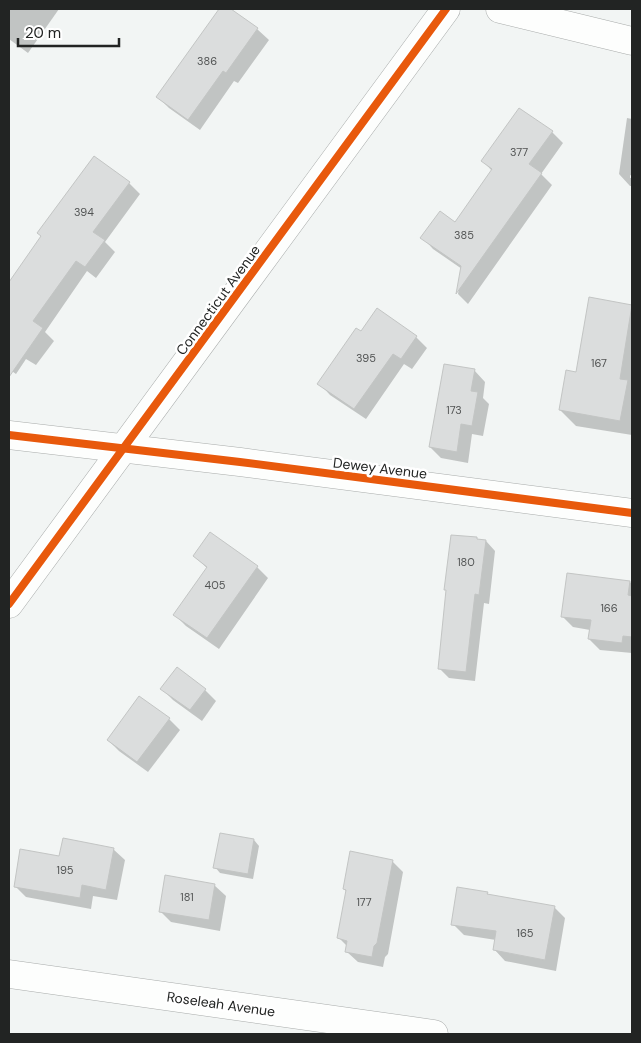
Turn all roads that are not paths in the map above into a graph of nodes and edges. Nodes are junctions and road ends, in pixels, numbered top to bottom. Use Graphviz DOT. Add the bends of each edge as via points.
graph roads {
  1 [pos="446,9"];
  2 [pos="500,9"];
  3 [pos="632,41"];
  4 [pos="9,435"];
  5 [pos="124,448"];
  6 [pos="632,513"];
  7 [pos="9,604"];
  8 [pos="9,974"];
  9 [pos="434,1034"];
  1 -- 5 [label="street, Connecticut Avenue"];
  2 -- 3 [label="street"];
  4 -- 5 [label="street, Dewey Avenue"];
  5 -- 6 [label="street, Dewey Avenue"];
  5 -- 7 [label="street, Connecticut Avenue"];
  8 -- 9 [label="street, Roseleah Avenue"];
}
